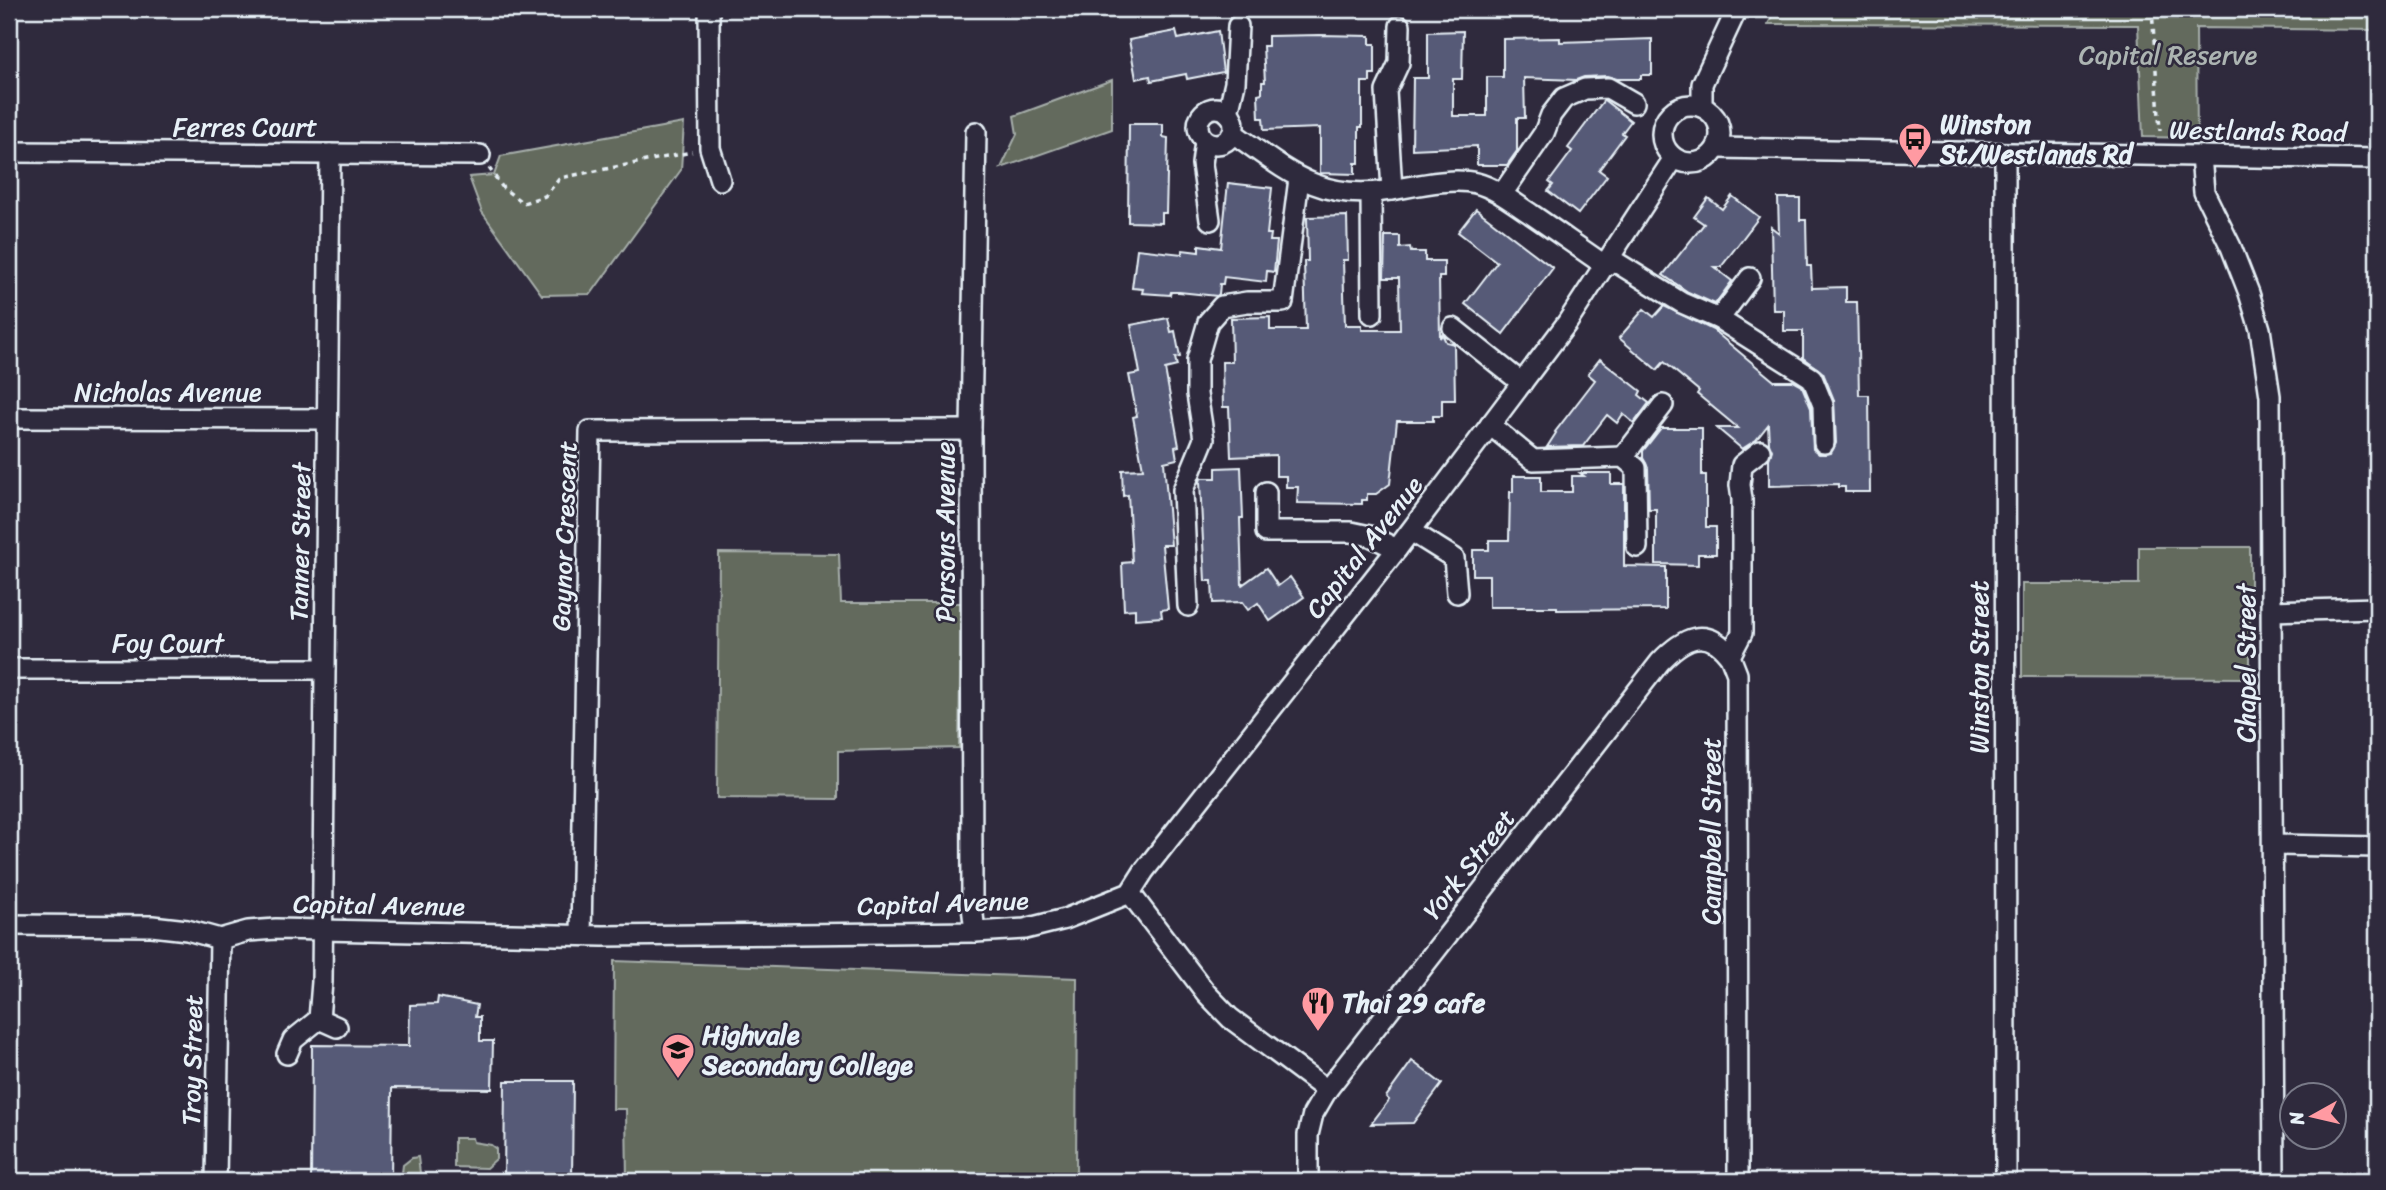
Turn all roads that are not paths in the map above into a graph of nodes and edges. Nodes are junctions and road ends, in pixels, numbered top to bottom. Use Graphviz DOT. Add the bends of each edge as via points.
graph roads {
  1 [pos="709,9"];
  2 [pos="1737,9"];
  3 [pos="1238,26"];
  4 [pos="1399,26"];
  5 [pos="1634,103"];
  6 [pos="1702,107"];
  7 [pos="1228,113"];
  8 [pos="976,132"];
  9 [pos="1233,133"];
  10 [pos="1205,141"];
  11 [pos="1717,148"];
  12 [pos="9,152"];
  13 [pos="330,154"];
  14 [pos="2005,154"];
  15 [pos="480,155"];
  16 [pos="2201,156"];
  17 [pos="1674,158"];
  18 [pos="2377,159"];
  19 [pos="1298,179"];
  20 [pos="720,180"];
  21 [pos="1392,190"];
  22 [pos="1371,194"];
  23 [pos="1502,194"];
  24 [pos="1210,220"];
  25 [pos="1608,262"];
  26 [pos="1750,278"];
  27 [pos="1372,314"];
  28 [pos="1719,319"];
  29 [pos="1453,328"];
  30 [pos="1522,383"];
  31 [pos="1663,405"];
  32 [pos="9,418"];
  33 [pos="327,419"];
  34 [pos="1490,425"];
  35 [pos="971,430"];
  36 [pos="1824,443"];
  37 [pos="1760,450"];
  38 [pos="1623,457"];
  39 [pos="1266,492"];
  40 [pos="1410,531"];
  41 [pos="1637,547"];
  42 [pos="1397,549"];
  43 [pos="1457,593"];
  44 [pos="1188,606"];
  45 [pos="2377,608"];
  46 [pos="2272,611"];
  47 [pos="1730,656"];
  48 [pos="10,669"];
  49 [pos="324,669"];
  50 [pos="2273,845"];
  51 [pos="2377,847"];
  52 [pos="1130,893"];
  53 [pos="9,925"];
  54 [pos="322,930"];
  55 [pos="975,932"];
  56 [pos="581,936"];
  57 [pos="220,939"];
  58 [pos="318,1019"];
  59 [pos="337,1027"];
  60 [pos="287,1054"];
  61 [pos="1327,1090"];
  62 [pos="216,1181"];
  63 [pos="1308,1181"];
  64 [pos="1738,1181"];
  65 [pos="2006,1181"];
  66 [pos="2274,1181"];
  1 -- 20 [label="street" via="710,148"];
  2 -- 6 [label="street" via="1702,84"];
  3 -- 7 [label="street" via="1235,83"];
  4 -- 21 [label="street" via="1399,63 1385,91"];
  5 -- 23 [label="street" via="1608,88 1585,89 1564,98"];
  6 -- 11 [label="street" via="1717,120"];
  6 -- 17 [label="street" via="1679,107 1664,122 1663,142"];
  7 -- 9 [label="street"];
  7 -- 10 [label="street" via="1216,108 1203,114 1198,129"];
  8 -- 35 [label="street, Parsons Avenue"];
  9 -- 10 [label="street" via="1223,143"];
  9 -- 19 [label="street"];
  10 -- 24 [label="street" via="1202,164"];
  11 -- 14 [label="street, Westlands Road"];
  11 -- 17 [label="street" via="1693,164"];
  12 -- 13 [label="street, Ferres Court"];
  13 -- 15 [label="street, Ferres Court"];
  13 -- 33 [label="street, Tanner Street"];
  14 -- 16 [label="street, Westlands Road"];
  14 -- 65 [label="street, Winston Street"];
  16 -- 18 [label="street, Westlands Road"];
  16 -- 46 [label="street, Chapel Street" via="2204,192 2249,293 2266,361"];
  17 -- 25 [label="street, Capital Avenue"];
  19 -- 22 [label="street" via="1337,191"];
  19 -- 44 [label="street" via="1283,302 1222,306 1208,323 1197,360 1204,439 1183,490"];
  21 -- 22 [label="street"];
  21 -- 23 [label="street" via="1433,183 1475,183"];
  22 -- 27 [label="street"];
  23 -- 25 [label="street"];
  25 -- 28 [label="street"];
  25 -- 30 [label="street, Capital Avenue"];
  26 -- 28 [label="street"];
  28 -- 36 [label="street" via="1812,378 1823,405"];
  29 -- 30 [label="street"];
  30 -- 34 [label="street, Capital Avenue"];
  31 -- 38 [label="street"];
  32 -- 33 [label="street, Nicholas Avenue"];
  33 -- 49 [label="street, Tanner Street"];
  34 -- 38 [label="street" via="1533,460"];
  34 -- 40 [label="street, Capital Avenue"];
  35 -- 55 [label="street, Parsons Avenue"];
  35 -- 56 [label="street, Gaynor Crescent" via="590,430"];
  37 -- 47 [label="street" via="1742,465 1742,633"];
  38 -- 41 [label="street" via="1636,468"];
  39 -- 42 [label="street" via="1266,532 1351,532"];
  40 -- 42 [label="street, Capital Avenue"];
  40 -- 43 [label="street" via="1454,558"];
  42 -- 52 [label="street, Capital Avenue"];
  45 -- 46 [label="street"];
  46 -- 50 [label="street, Chapel Street"];
  47 -- 61 [label="street, York Street" via="1715,642 1690,639 1676,645 1660,662"];
  47 -- 64 [label="street, Campbell Street" via="1737,674"];
  48 -- 49 [label="street, Foy Court"];
  49 -- 54 [label="street, Tanner Street"];
  50 -- 51 [label="street"];
  50 -- 66 [label="street, Chapel Street"];
  52 -- 55 [label="street, Capital Avenue" via="1065,919 1025,929"];
  52 -- 61 [label="street" via="1230,1018"];
  53 -- 57 [label="street, Capital Avenue" via="152,926"];
  54 -- 56 [label="street, Capital Avenue"];
  54 -- 57 [label="street, Capital Avenue" via="248,931"];
  54 -- 58 [label="street, Tanner Street"];
  55 -- 56 [label="street, Capital Avenue"];
  57 -- 62 [label="street, Troy Street"];
  58 -- 59 [label="street"];
  58 -- 60 [label="street" via="293,1040"];
  61 -- 63 [label="street, York Street" via="1312,1114"];
}
